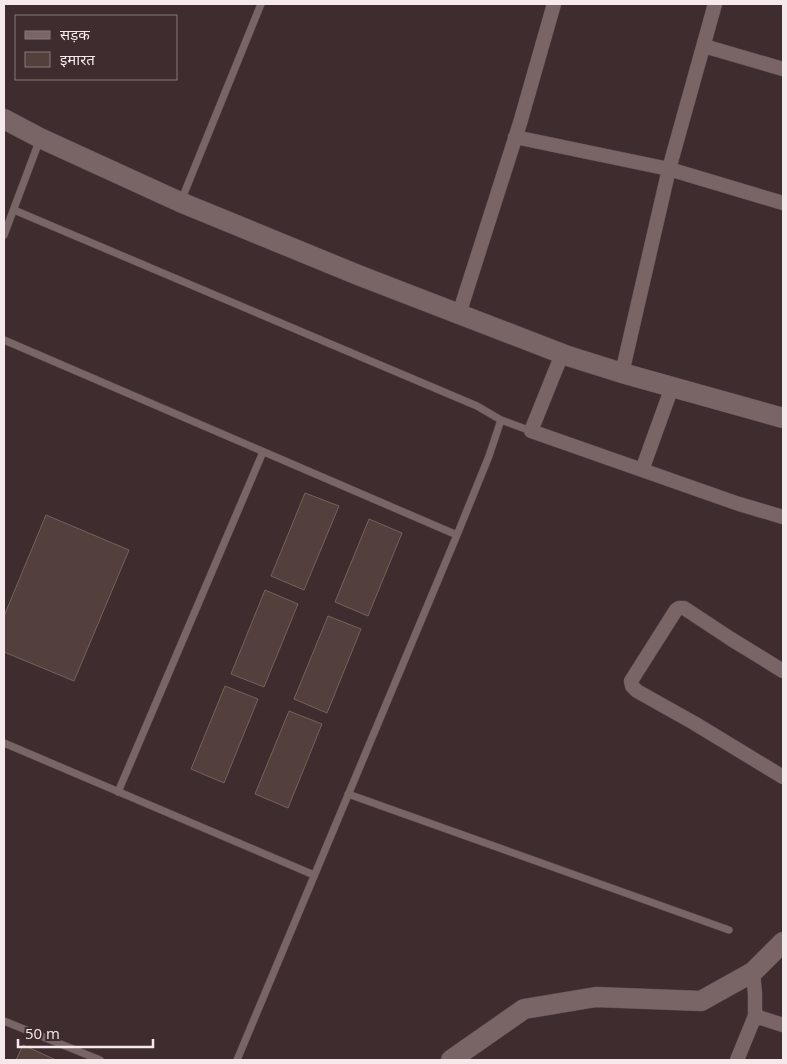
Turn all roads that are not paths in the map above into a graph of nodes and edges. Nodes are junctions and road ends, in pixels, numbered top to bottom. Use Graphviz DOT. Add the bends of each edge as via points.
graph roads {
  1 [pos="261,4"];
  2 [pos="554,4"];
  3 [pos="715,4"];
  4 [pos="704,46"];
  5 [pos="783,69"];
  6 [pos="4,119"];
  7 [pos="515,137"];
  8 [pos="40,138"];
  9 [pos="669,169"];
  10 [pos="180,202"];
  11 [pos="783,203"];
  12 [pos="14,210"];
  13 [pos="4,235"];
  14 [pos="459,314"];
  15 [pos="4,340"];
  16 [pos="562,354"];
  17 [pos="622,373"];
  18 [pos="672,387"];
  19 [pos="783,418"];
  20 [pos="501,420"];
  21 [pos="531,431"];
  22 [pos="263,452"];
  23 [pos="642,470"];
  24 [pos="783,518"];
  25 [pos="457,535"];
  26 [pos="783,671"];
  27 [pos="4,743"];
  28 [pos="783,777"];
  29 [pos="118,792"];
  30 [pos="348,794"];
  31 [pos="314,875"];
  32 [pos="729,930"];
  33 [pos="783,942"];
  34 [pos="753,972"];
  35 [pos="755,1016"];
  36 [pos="4,1021"];
  37 [pos="783,1025"];
  38 [pos="100,1060"];
  39 [pos="237,1060"];
  40 [pos="451,1060"];
  41 [pos="737,1060"];
  1 -- 10 [label="lane"];
  2 -- 7 [label="street"];
  3 -- 4 [label="street"];
  4 -- 5 [label="street"];
  4 -- 9 [label="street"];
  6 -- 8 [label="street"];
  7 -- 9 [label="street"];
  7 -- 14 [label="street"];
  8 -- 10 [label="street"];
  8 -- 12 [label="lane"];
  9 -- 11 [label="street"];
  9 -- 17 [label="street"];
  10 -- 14 [label="street"];
  12 -- 13 [label="lane"];
  12 -- 20 [label="lane" via="477,406"];
  14 -- 16 [label="street"];
  15 -- 22 [label="lane"];
  16 -- 17 [label="street"];
  16 -- 21 [label="street"];
  17 -- 18 [label="street"];
  18 -- 19 [label="street"];
  18 -- 23 [label="street"];
  20 -- 21 [label="lane"];
  20 -- 25 [label="lane"];
  21 -- 23 [label="street"];
  22 -- 25 [label="lane"];
  22 -- 29 [label="lane"];
  23 -- 24 [label="street"];
  25 -- 30 [label="lane"];
  26 -- 28 [label="street" via="684,608 679,608 631,681 637,691"];
  27 -- 29 [label="lane"];
  29 -- 31 [label="lane"];
  30 -- 31 [label="lane"];
  30 -- 32 [label="lane"];
  31 -- 39 [label="lane"];
  33 -- 34 [label="street"];
  34 -- 35 [label="street"];
  34 -- 40 [label="street" via="702,1001 596,996 524,1009"];
  35 -- 37 [label="street"];
  35 -- 41 [label="street"];
  36 -- 38 [label="lane"];
}
